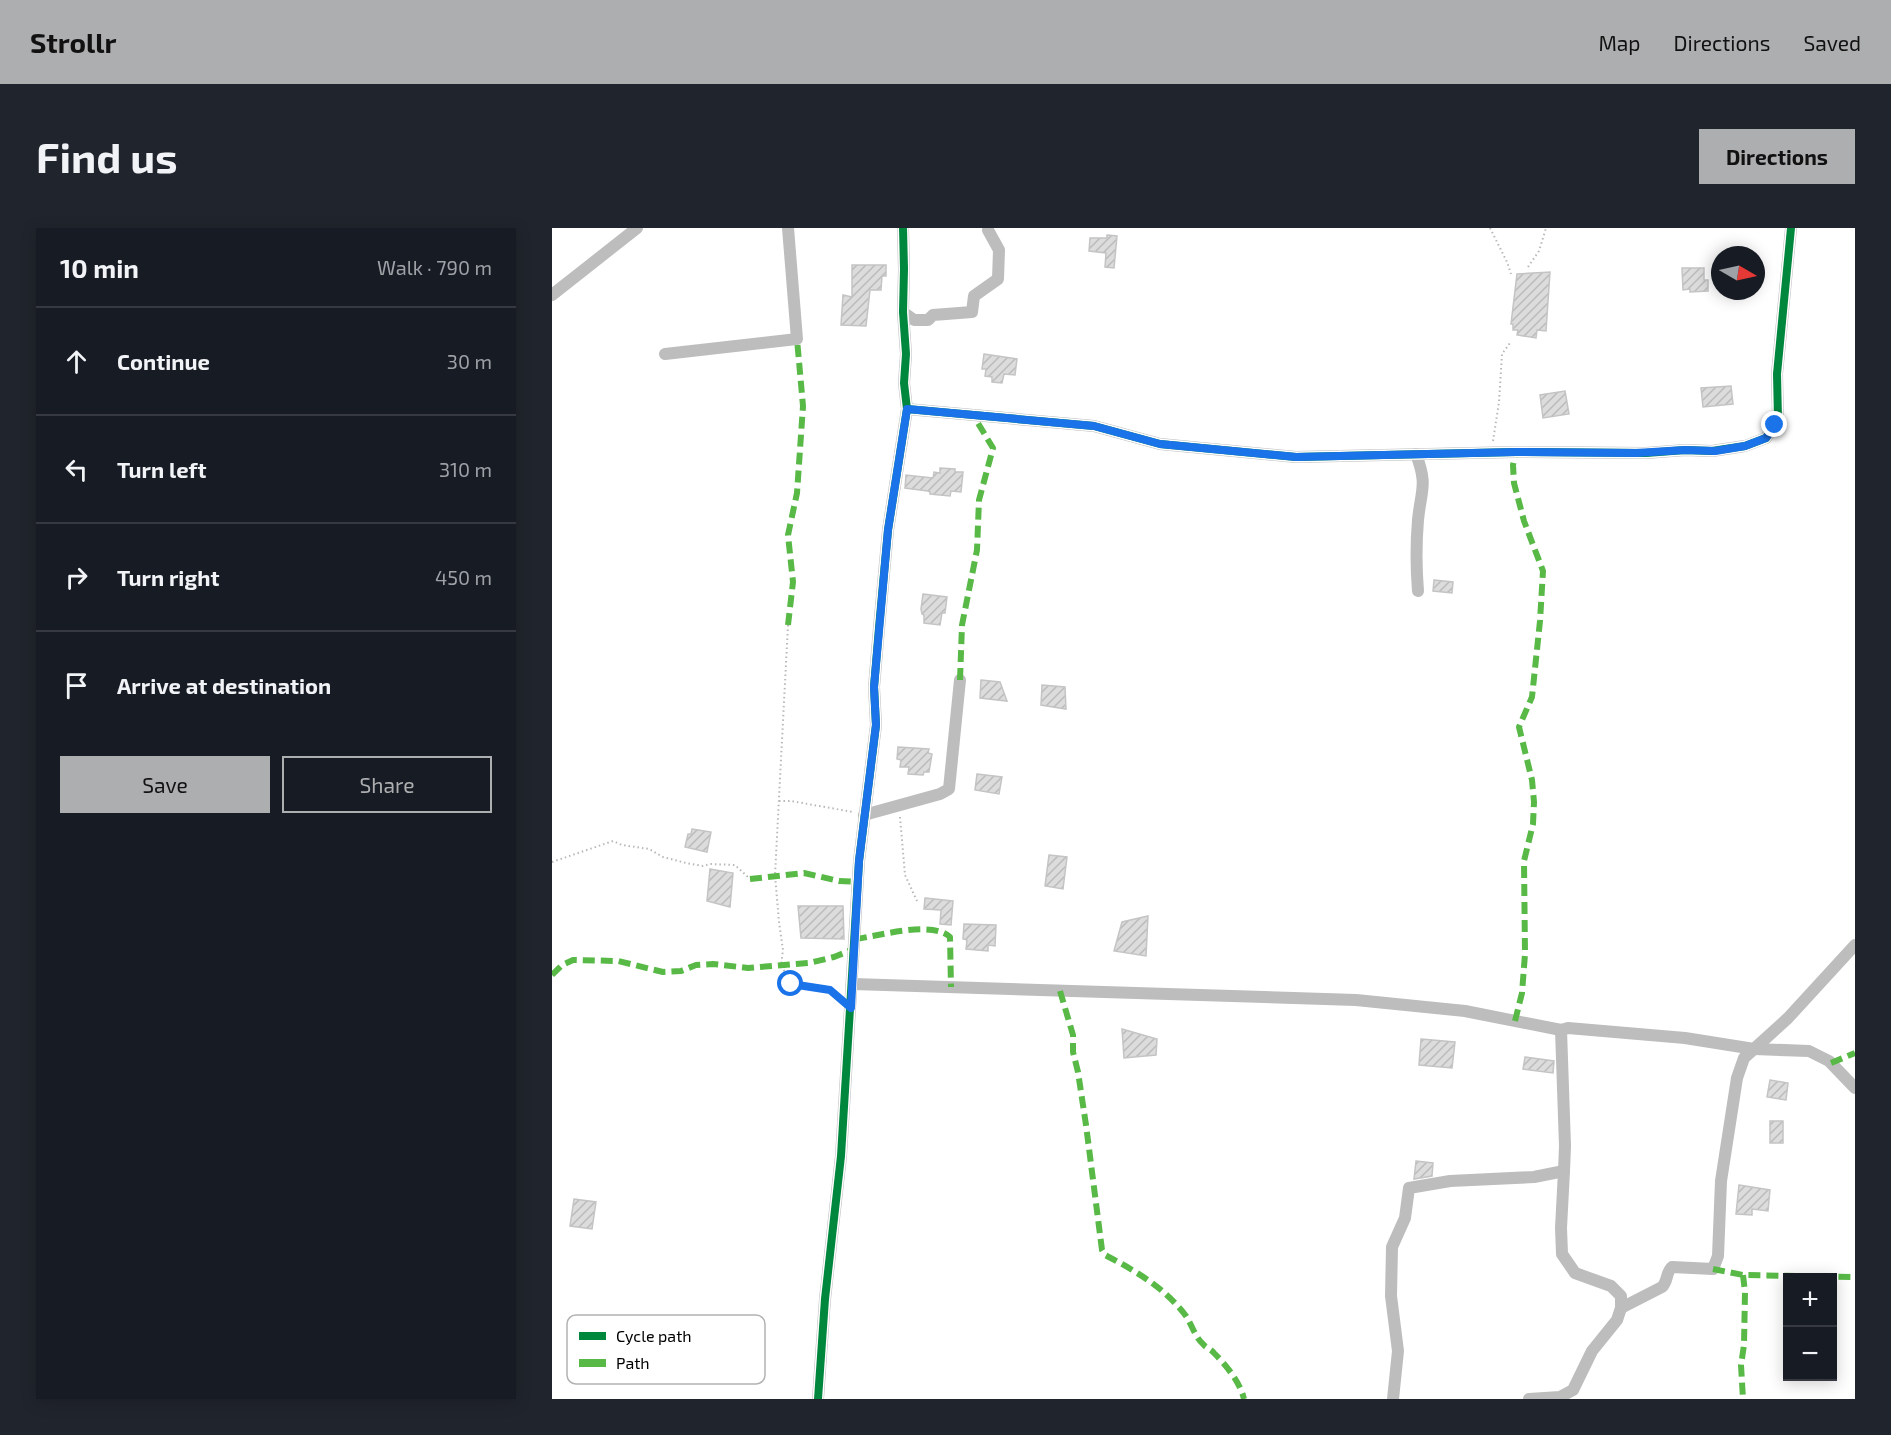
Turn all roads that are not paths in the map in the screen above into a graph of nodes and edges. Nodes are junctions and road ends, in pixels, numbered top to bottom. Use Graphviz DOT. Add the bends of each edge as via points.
graph roads {
  1 [pos="637,228"];
  2 [pos="788,228"];
  3 [pos="903,228"];
  4 [pos="1791,228"];
  5 [pos="988,230"];
  6 [pos="552,295"];
  7 [pos="903,312"];
  8 [pos="665,354"];
  9 [pos="907,409"];
  10 [pos="1416,454"];
  11 [pos="1418,591"];
  12 [pos="960,680"];
  13 [pos="864,814"];
  14 [pos="1855,945"];
  15 [pos="853,984"];
  16 [pos="1561,1030"];
  17 [pos="1754,1049"];
  18 [pos="1855,1089"];
  19 [pos="1564,1171"];
  20 [pos="1621,1308"];
  21 [pos="818,1399"];
  22 [pos="1393,1399"];
  23 [pos="1529,1399"];
  1 -- 6 [label="street"];
  2 -- 8 [label="street" via="797,339"];
  3 -- 7 [label="street"];
  4 -- 10 [label="street" via="1777,374 1778,419 1766,438 1712,451"];
  5 -- 7 [label="street" via="999,250 998,279 974,296 972,312 914,320"];
  7 -- 9 [label="street"];
  9 -- 10 [label="street" via="1094,426 1160,444 1296,457"];
  9 -- 13 [label="street" via="888,530 874,687 876,725"];
  10 -- 11 [label="street" via="1424,483 1415,560"];
  12 -- 13 [label="street" via="949,789 940,795"];
  13 -- 15 [label="street"];
  14 -- 17 [label="street"];
  15 -- 16 [label="street" via="1356,1000 1465,1011"];
  15 -- 21 [label="street"];
  16 -- 17 [label="street" via="1685,1038"];
  16 -- 19 [label="street"];
  17 -- 18 [label="street" via="1809,1051 1829,1061"];
  17 -- 20 [label="street" via="1744,1058 1737,1078 1721,1181 1716,1265 1713,1269 1672,1267 1662,1287"];
  19 -- 20 [label="street" via="1562,1254 1575,1273 1611,1286 1621,1296"];
  19 -- 22 [label="street" via="1409,1188 1406,1218 1392,1247 1391,1296 1398,1351"];
  20 -- 23 [label="street" via="1617,1320 1592,1351 1573,1390 1560,1397"];
}
